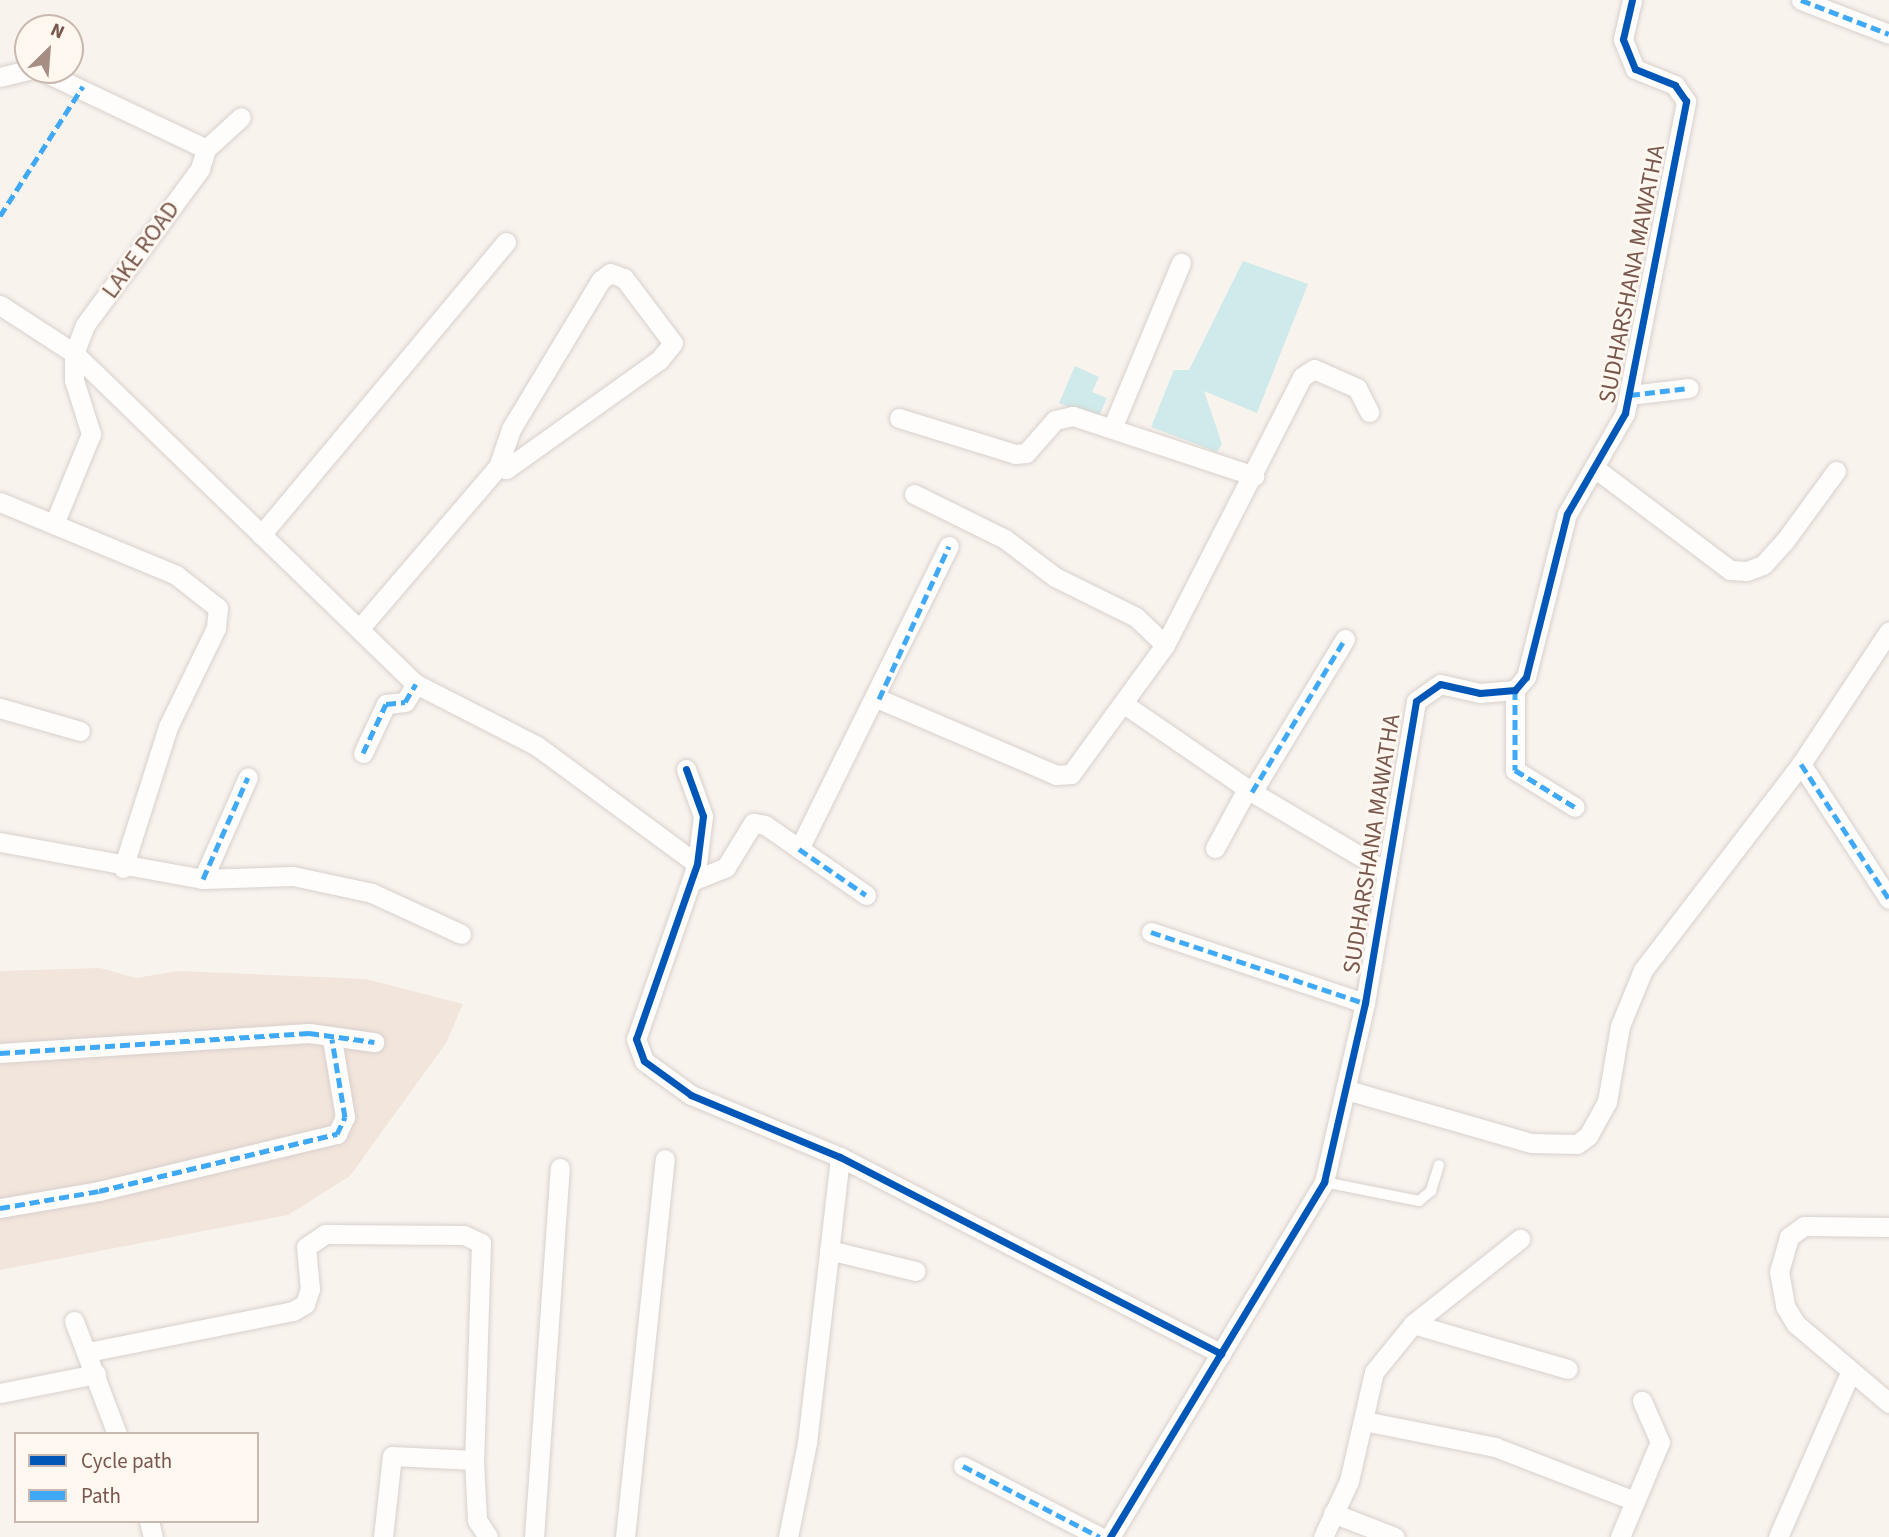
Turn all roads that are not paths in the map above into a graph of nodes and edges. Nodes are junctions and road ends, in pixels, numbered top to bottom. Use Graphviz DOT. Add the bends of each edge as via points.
graph roads {
  1 [pos="1632,0"];
  2 [pos="1801,0"];
  3 [pos="1889,34"];
  4 [pos="69,84"];
  5 [pos="241,117"];
  6 [pos="206,149"];
  7 [pos="506,242"];
  8 [pos="1181,263"];
  9 [pos="0,305"];
  10 [pos="74,353"];
  11 [pos="1689,388"];
  12 [pos="1630,395"];
  13 [pos="1369,412"];
  14 [pos="899,418"];
  15 [pos="1113,426"];
  16 [pos="498,467"];
  17 [pos="1596,469"];
  18 [pos="1836,471"];
  19 [pos="1254,476"];
  20 [pos="914,494"];
  21 [pos="0,502"];
  22 [pos="54,524"];
  23 [pos="261,535"];
  24 [pos="949,546"];
  25 [pos="359,629"];
  26 [pos="1889,631"];
  27 [pos="1345,639"];
  28 [pos="1166,645"];
  29 [pos="415,684"];
  30 [pos="1515,690"];
  31 [pos="879,699"];
  32 [pos="1124,704"];
  33 [pos="0,708"];
  34 [pos="80,731"];
  35 [pos="363,753"];
  36 [pos="1801,764"];
  37 [pos="686,769"];
  38 [pos="248,777"];
  39 [pos="1250,790"];
  40 [pos="1575,807"];
  41 [pos="0,842"];
  42 [pos="1215,848"];
  43 [pos="799,849"];
  44 [pos="123,868"];
  45 [pos="1387,872"];
  46 [pos="694,873"];
  47 [pos="204,878"];
  48 [pos="866,895"];
  49 [pos="1889,899"];
  50 [pos="1150,932"];
  51 [pos="461,934"];
  52 [pos="1365,1003"];
  53 [pos="331,1039"];
  54 [pos="374,1042"];
  55 [pos="0,1053"];
  56 [pos="1347,1090"];
  57 [pos="840,1157"];
  58 [pos="665,1159"];
  59 [pos="1439,1165"];
  60 [pos="561,1168"];
  61 [pos="1324,1182"];
  62 [pos="0,1208"];
  63 [pos="1889,1227"];
  64 [pos="1520,1239"];
  65 [pos="829,1250"];
  66 [pos="916,1271"];
  67 [pos="74,1321"];
  68 [pos="1413,1324"];
  69 [pos="88,1352"];
  70 [pos="1221,1354"];
  71 [pos="1568,1369"];
  72 [pos="1850,1373"];
  73 [pos="96,1374"];
  74 [pos="0,1393"];
  75 [pos="1642,1401"];
  76 [pos="1889,1403"];
  77 [pos="1364,1421"];
  78 [pos="116,1432"];
  79 [pos="474,1460"];
  80 [pos="963,1466"];
  81 [pos="1635,1501"];
  82 [pos="1333,1513"];
  83 [pos="1113,1535"];
  84 [pos="383,1537"];
  85 [pos="488,1537"];
  86 [pos="534,1537"];
  87 [pos="625,1537"];
  88 [pos="788,1537"];
  89 [pos="1323,1537"];
  90 [pos="1395,1537"];
  91 [pos="1620,1537"];
  92 [pos="1778,1537"];
  1 -- 12 [label="street, SUDHARSHANA MAWATHA" via="1623,38 1635,69 1675,85 1686,101"];
  2 -- 3 [label="street"];
  4 -- 6 [label="street"];
  5 -- 6 [label="street"];
  6 -- 10 [label="street, LAKE ROAD" via="200,169 85,325"];
  7 -- 23 [label="street"];
  8 -- 15 [label="street"];
  9 -- 10 [label="street"];
  10 -- 22 [label="street, LAKE ROAD" via="75,380 91,434"];
  10 -- 23 [label="street"];
  11 -- 12 [label="street"];
  12 -- 17 [label="street, SUDHARSHANA MAWATHA"];
  13 -- 19 [label="street" via="1357,388 1314,369 1302,377"];
  14 -- 15 [label="street" via="1015,454 1026,453 1055,420 1073,416"];
  15 -- 19 [label="street"];
  16 -- 16 [label="street" via="506,469 659,360 673,343 624,278 610,273 601,280 511,429"];
  16 -- 25 [label="street"];
  17 -- 18 [label="street" via="1730,570 1747,571 1763,565 1784,542"];
  17 -- 30 [label="street, SUDHARSHANA MAWATHA" via="1567,514 1526,677"];
  19 -- 28 [label="street"];
  20 -- 28 [label="street" via="1006,538 1055,577 1136,617"];
  21 -- 22 [label="street"];
  22 -- 44 [label="street" via="176,575 218,608 216,628 168,727"];
  23 -- 25 [label="street"];
  24 -- 31 [label="street"];
  25 -- 29 [label="street"];
  26 -- 36 [label="street"];
  27 -- 39 [label="street"];
  28 -- 32 [label="street"];
  29 -- 35 [label="street" via="405,702 386,704"];
  29 -- 46 [label="street" via="537,746"];
  30 -- 40 [label="street" via="1515,770"];
  30 -- 45 [label="street, SUDHARSHANA MAWATHA" via="1480,692 1440,684 1416,701"];
  31 -- 32 [label="street" via="1056,775 1071,774"];
  31 -- 43 [label="street"];
  32 -- 39 [label="street"];
  33 -- 34 [label="street"];
  36 -- 49 [label="street"];
  36 -- 56 [label="street" via="1643,970 1620,1026 1607,1102 1588,1136 1577,1144 1531,1143"];
  37 -- 46 [label="street" via="703,816"];
  38 -- 47 [label="street"];
  39 -- 42 [label="street"];
  39 -- 45 [label="street"];
  41 -- 44 [label="street"];
  43 -- 46 [label="street" via="753,823 726,867"];
  43 -- 48 [label="street"];
  44 -- 47 [label="street"];
  45 -- 52 [label="street, SUDHARSHANA MAWATHA"];
  46 -- 57 [label="street" via="636,1039 644,1061 691,1095"];
  47 -- 51 [label="street" via="319,882 372,893"];
  50 -- 52 [label="street"];
  52 -- 56 [label="street, SUDHARSHANA MAWATHA"];
  53 -- 54 [label="street"];
  53 -- 55 [label="street" via="309,1033"];
  53 -- 62 [label="street" via="345,1117 337,1134 99,1191"];
  56 -- 61 [label="street, SUDHARSHANA MAWATHA"];
  57 -- 65 [label="street"];
  57 -- 70 [label="street"];
  58 -- 87 [label="street"];
  59 -- 61 [label="lane" via="1431,1191 1419,1201"];
  60 -- 86 [label="street"];
  61 -- 70 [label="street, SUDHARSHANA MAWATHA"];
  63 -- 72 [label="street" via="1804,1226 1789,1237 1779,1271 1785,1306 1796,1324"];
  64 -- 68 [label="street"];
  65 -- 66 [label="street"];
  65 -- 88 [label="street" via="807,1443"];
  67 -- 69 [label="street"];
  68 -- 71 [label="street"];
  68 -- 77 [label="street" via="1374,1372"];
  69 -- 73 [label="street"];
  69 -- 79 [label="street" via="293,1311 305,1304 310,1289 306,1247 312,1238 464,1235 484,1251"];
  70 -- 83 [label="street, SUDHARSHANA MAWATHA"];
  72 -- 76 [label="street"];
  72 -- 92 [label="street"];
  73 -- 74 [label="street"];
  73 -- 78 [label="street"];
  75 -- 81 [label="street" via="1660,1442"];
  77 -- 81 [label="street" via="1495,1447"];
  77 -- 82 [label="street" via="1349,1481"];
  79 -- 84 [label="street" via="392,1456"];
  79 -- 85 [label="street" via="477,1520"];
  80 -- 83 [label="street"];
  81 -- 91 [label="street"];
  82 -- 89 [label="street"];
  82 -- 90 [label="street"];
}
